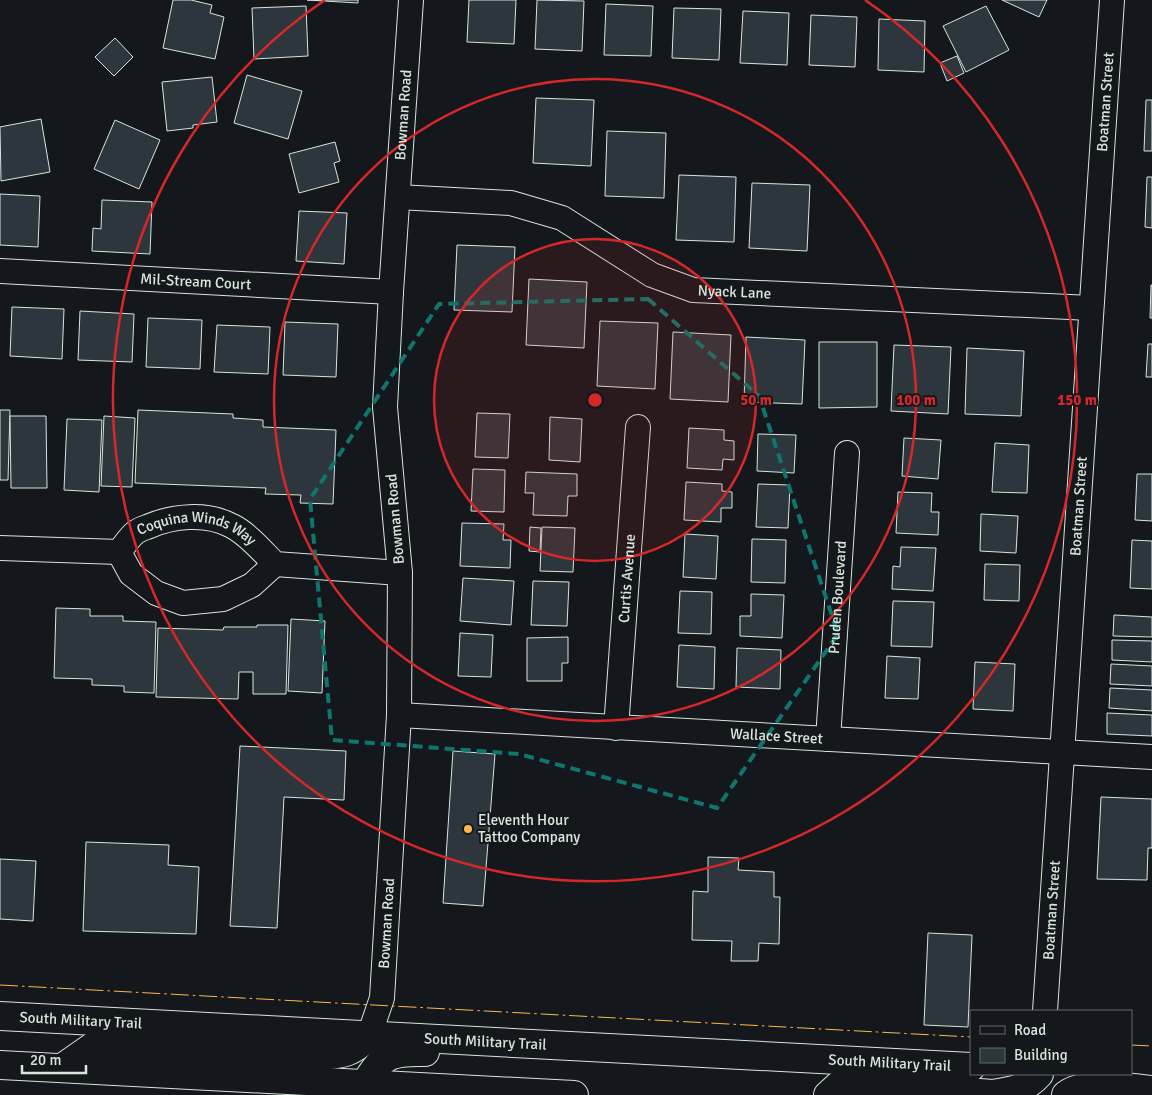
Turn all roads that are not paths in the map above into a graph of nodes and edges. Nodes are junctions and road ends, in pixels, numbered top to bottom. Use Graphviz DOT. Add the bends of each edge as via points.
graph roads {
  1 [pos="411,0"];
  2 [pos="1112,0"];
  3 [pos="398,196"];
  4 [pos="0,271"];
  5 [pos="391,292"];
  6 [pos="1091,308"];
  7 [pos="638,428"];
  8 [pos="847,453"];
  9 [pos="0,548"];
  10 [pos="119,552"];
  11 [pos="275,564"];
  12 [pos="400,573"];
  13 [pos="399,715"];
  14 [pos="616,728"];
  15 [pos="828,740"];
  16 [pos="1062,752"];
  17 [pos="1152,757"];
  18 [pos="1045,1010"];
  19 [pos="0,1016"];
  20 [pos="30,1018"];
  21 [pos="0,1031"];
  22 [pos="369,1036"];
  23 [pos="640,1050"];
  24 [pos="0,1065"];
  25 [pos="970,1067"];
  26 [pos="62,1068"];
  27 [pos="1038,1075"];
  28 [pos="1112,1075"];
  29 [pos="1152,1077"];
  30 [pos="364,1089"];
  31 [pos="1152,1090"];
  32 [pos="574,1095"];
  33 [pos="828,1095"];
  34 [pos="1066,1095"];
  1 -- 3 [label="street, Bowman Road"];
  2 -- 6 [label="street, Boatman Street"];
  3 -- 5 [label="street, Bowman Road"];
  3 -- 6 [label="street, Nyack Lane" via="511,203 562,218 652,275 694,290"];
  4 -- 5 [label="street, Mil-Stream Court"];
  5 -- 12 [label="street, Bowman Road" via="385,407"];
  6 -- 16 [label="street, Boatman Street"];
  7 -- 14 [label="street, Curtis Avenue"];
  8 -- 15 [label="street, Pruden Boulevard"];
  9 -- 10 [label="street, Coquina Winds Way"];
  10 -- 11 [label="street, Coquina Winds Way" via="136,532 156,523 176,518 200,518 232,526"];
  10 -- 11 [label="street, Coquina Winds Way" via="130,574 156,593 183,602 223,599 252,585"];
  11 -- 12 [label="street, Coquina Winds Way"];
  12 -- 13 [label="street, Bowman Road"];
  13 -- 14 [label="street, Wallace Street"];
  13 -- 22 [label="street, Bowman Road" via="382,998"];
  14 -- 15 [label="street, Wallace Street"];
  15 -- 16 [label="street, Wallace Street"];
  16 -- 17 [label="street, Wallace Street"];
  16 -- 18 [label="street, Boatman Street"];
  19 -- 20 [label="main road, South Military Trail"];
  20 -- 21 [label="main road" via="10,1031"];
  20 -- 22 [label="main road, South Military Trail"];
  22 -- 23 [label="main road, South Military Trail"];
  22 -- 26 [label="main road" via="342,1054 318,1056 94,1045"];
  23 -- 25 [label="main road, South Military Trail"];
  23 -- 30 [label="main road" via="608,1058 393,1053 375,1067"];
  24 -- 26 [label="main road"];
  26 -- 30 [label="main road"];
  27 -- 33 [label="main road" via="1024,1087 993,1094 839,1085"];
  28 -- 29 [label="main road"];
  30 -- 32 [label="main road"];
  31 -- 34 [label="main road" via="1100,1086 1071,1091"];
}
